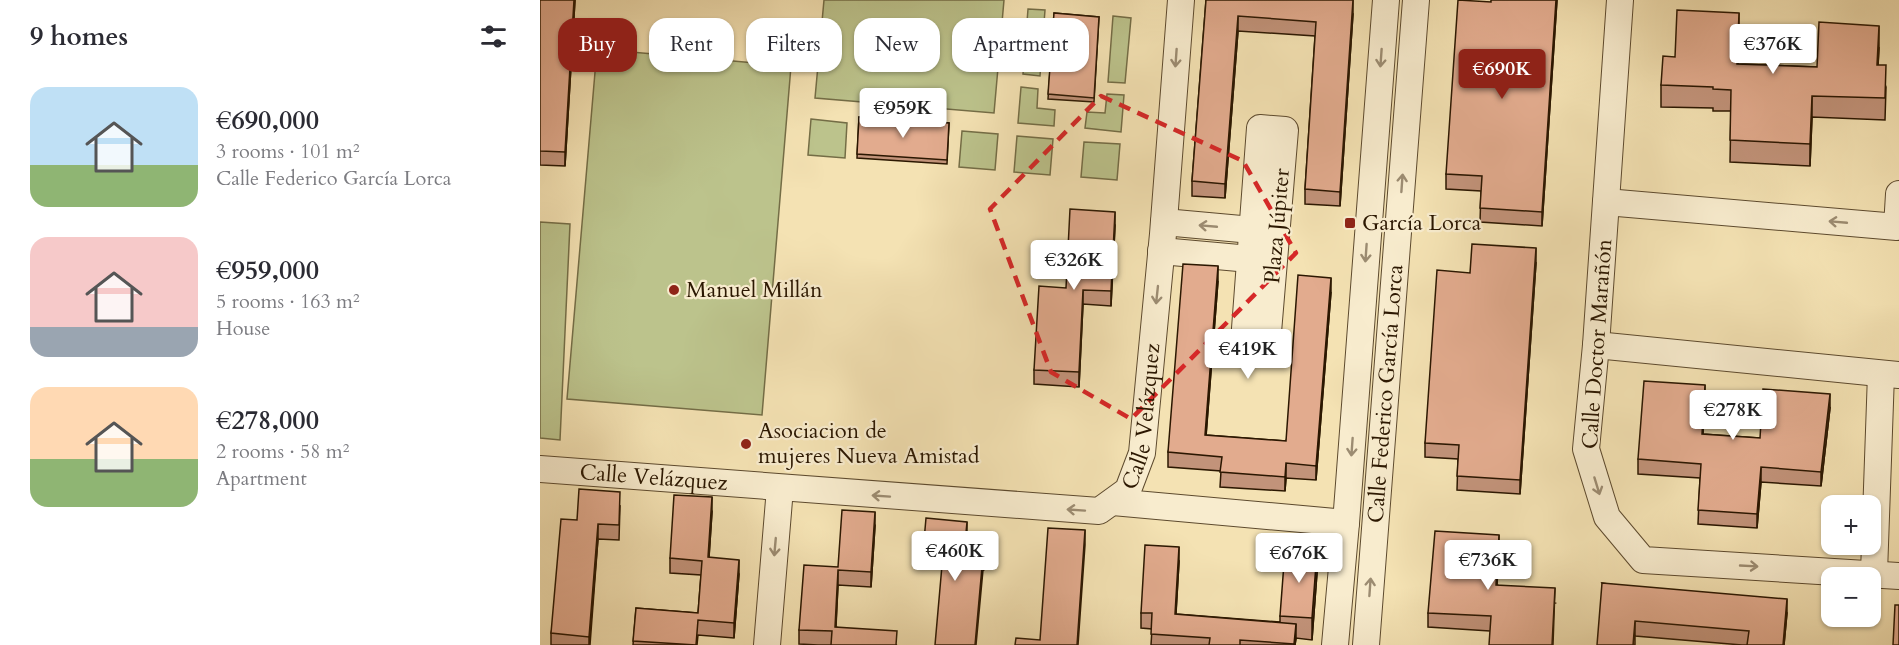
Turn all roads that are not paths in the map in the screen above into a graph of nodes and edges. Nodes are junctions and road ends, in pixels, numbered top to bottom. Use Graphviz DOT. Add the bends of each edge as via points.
graph roads {
  1 [pos="1181,0"];
  2 [pos="1386,0"];
  3 [pos="1416,0"];
  4 [pos="1620,0"];
  5 [pos="1899,194"];
  6 [pos="1606,202"];
  7 [pos="1164,222"];
  8 [pos="1252,230"];
  9 [pos="1161,251"];
  10 [pos="1250,259"];
  11 [pos="1596,345"];
  12 [pos="1890,375"];
  13 [pos="540,469"];
  14 [pos="780,488"];
  15 [pos="1113,502"];
  16 [pos="1346,523"];
  17 [pos="1874,567"];
  18 [pos="1821,570"];
  19 [pos="1881,574"];
  20 [pos="1899,576"];
  21 [pos="767,645"];
  22 [pos="1335,645"];
  23 [pos="1365,645"];
  1 -- 7 [label="street, Calle Velázquez, one-way"];
  2 -- 16 [label="street, Calle Federico García Lorca, one-way"];
  23 -- 3 [label="street, Calle Federico García Lorca, one-way"];
  4 -- 6 [label="street, Calle Doctor Marañón"];
  5 -- 6 [label="street, one-way" via="1897,227"];
  6 -- 11 [label="street, Calle Doctor Marañón"];
  8 -- 7 [label="street, Plaza Júpiter, one-way"];
  7 -- 9 [label="street, Calle Velázquez"];
  8 -- 10 [label="street, Plaza Júpiter"];
  8 -- 10 [label="street, Plaza Júpiter" via="1260,128 1285,130 1267,344 1244,342"];
  9 -- 10 [label="street, Plaza Júpiter"];
  9 -- 15 [label="street, Calle Velázquez, one-way" via="1142,453 1128,490"];
  11 -- 12 [label="street"];
  11 -- 18 [label="street, Calle Doctor Marañón, one-way" via="1586,449 1607,517 1643,560"];
  12 -- 17 [label="street"];
  13 -- 14 [label="street, Calle Velázquez"];
  15 -- 14 [label="street, Calle Velázquez, one-way" via="1100,511"];
  14 -- 21 [label="street, one-way"];
  15 -- 16 [label="street"];
  16 -- 22 [label="street, Calle Federico García Lorca"];
  19 -- 20 [label="street, Calle Doctor Marañón"];
}
